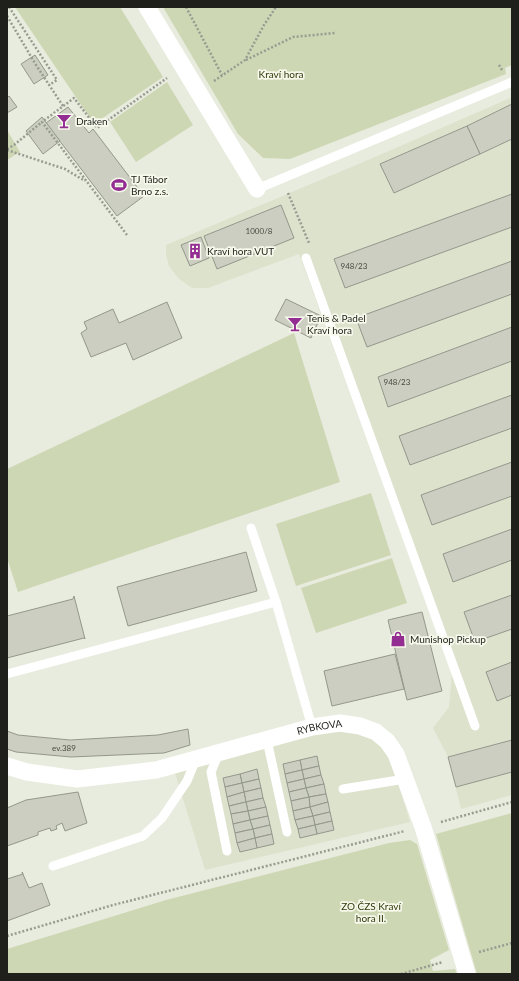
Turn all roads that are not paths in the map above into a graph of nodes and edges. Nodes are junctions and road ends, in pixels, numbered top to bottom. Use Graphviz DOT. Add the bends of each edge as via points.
graph roads {
  1 [pos="147,7"];
  2 [pos="512,82"];
  3 [pos="257,189"];
  4 [pos="306,258"];
  5 [pos="252,528"];
  6 [pos="276,602"];
  7 [pos="7,674"];
  8 [pos="475,726"];
  9 [pos="312,727"];
  10 [pos="267,740"];
  11 [pos="219,753"];
  12 [pos="196,759"];
  13 [pos="7,766"];
  14 [pos="405,779"];
  15 [pos="343,789"];
  16 [pos="286,832"];
  17 [pos="227,851"];
  18 [pos="53,866"];
  19 [pos="467,974"];
  1 -- 3 [label="street"];
  2 -- 3 [label="lane"];
  4 -- 8 [label="lane"];
  5 -- 6 [label="lane"];
  6 -- 7 [label="lane"];
  6 -- 9 [label="lane"];
  9 -- 10 [label="street, RYBKOVA"];
  9 -- 14 [label="street, RYBKOVA" via="340,723 376,732 396,754"];
  10 -- 11 [label="street, RYBKOVA"];
  10 -- 16 [label="lane"];
  11 -- 12 [label="street, RYBKOVA"];
  11 -- 17 [label="lane" via="211,772"];
  12 -- 13 [label="street, RYBKOVA" via="156,770 77,779 27,772"];
  12 -- 18 [label="lane" via="187,781 162,818 143,836"];
  14 -- 15 [label="lane"];
  14 -- 19 [label="street, RYBKOVA" via="423,827"];
}
